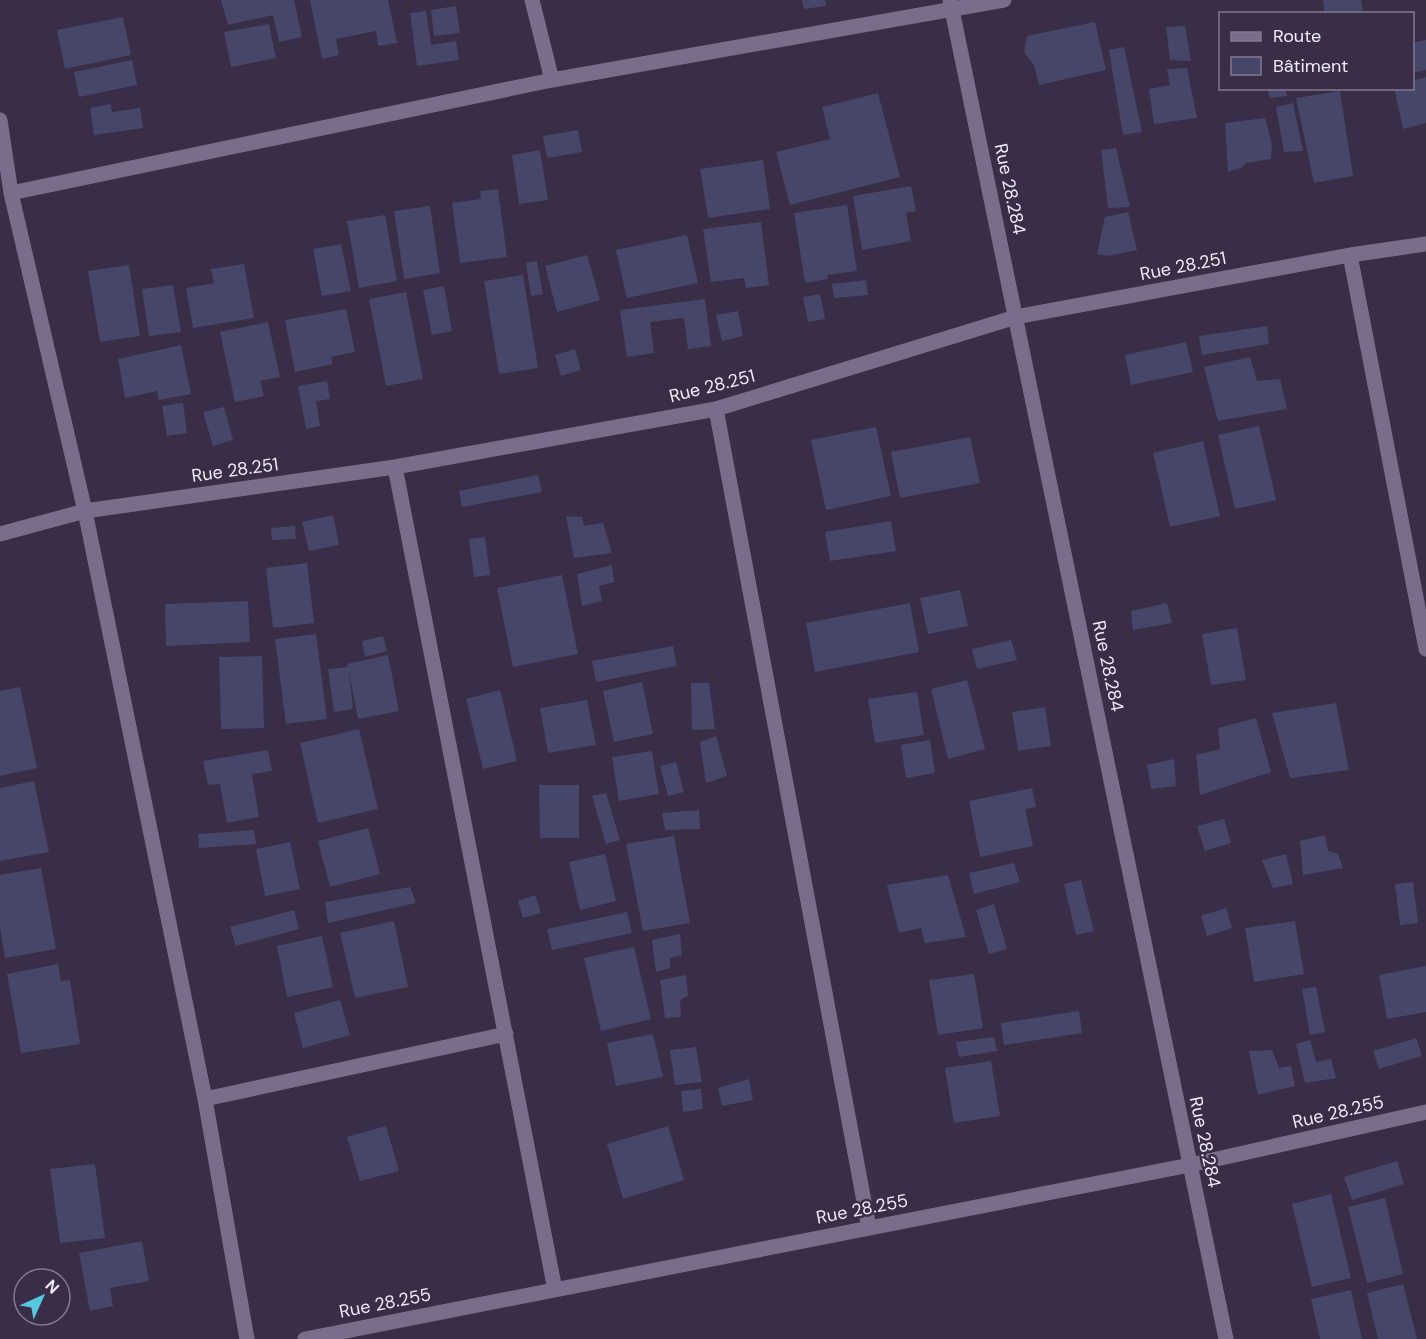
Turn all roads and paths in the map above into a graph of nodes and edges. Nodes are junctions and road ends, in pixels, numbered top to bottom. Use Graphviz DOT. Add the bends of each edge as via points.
graph roads {
  1 [pos="532,0"];
  2 [pos="1004,0"];
  3 [pos="951,5"];
  4 [pos="552,80"];
  5 [pos="0,120"];
  6 [pos="12,193"];
  7 [pos="1426,244"];
  8 [pos="1350,255"];
  9 [pos="1016,317"];
  10 [pos="716,409"];
  11 [pos="395,466"];
  12 [pos="85,512"];
  13 [pos="0,534"];
  14 [pos="1426,649"];
  15 [pos="506,1034"];
  16 [pos="205,1099"];
  17 [pos="1426,1112"];
  18 [pos="1190,1165"];
  19 [pos="869,1228"];
  20 [pos="555,1290"];
  21 [pos="247,1339"];
  22 [pos="305,1339"];
  23 [pos="1226,1339"];
  1 -- 4 [label="street"];
  2 -- 3 [label="street"];
  3 -- 4 [label="street"];
  3 -- 9 [label="street, Rue 28.284"];
  4 -- 6 [label="street"];
  5 -- 6 [label="street"];
  6 -- 12 [label="street"];
  7 -- 8 [label="street, Rue 28.251"];
  8 -- 9 [label="street, Rue 28.251"];
  8 -- 14 [label="street"];
  9 -- 10 [label="street, Rue 28.251"];
  9 -- 18 [label="street, Rue 28.284"];
  10 -- 11 [label="street, Rue 28.251"];
  10 -- 19 [label="street"];
  11 -- 12 [label="street, Rue 28.251"];
  11 -- 15 [label="street"];
  12 -- 13 [label="street, Rue 28.251"];
  12 -- 16 [label="street"];
  15 -- 16 [label="street"];
  15 -- 20 [label="street"];
  16 -- 21 [label="street"];
  17 -- 18 [label="street, Rue 28.255"];
  18 -- 19 [label="street, Rue 28.255"];
  18 -- 23 [label="street, Rue 28.284"];
  19 -- 20 [label="street, Rue 28.255"];
  20 -- 22 [label="street, Rue 28.255"];
}
